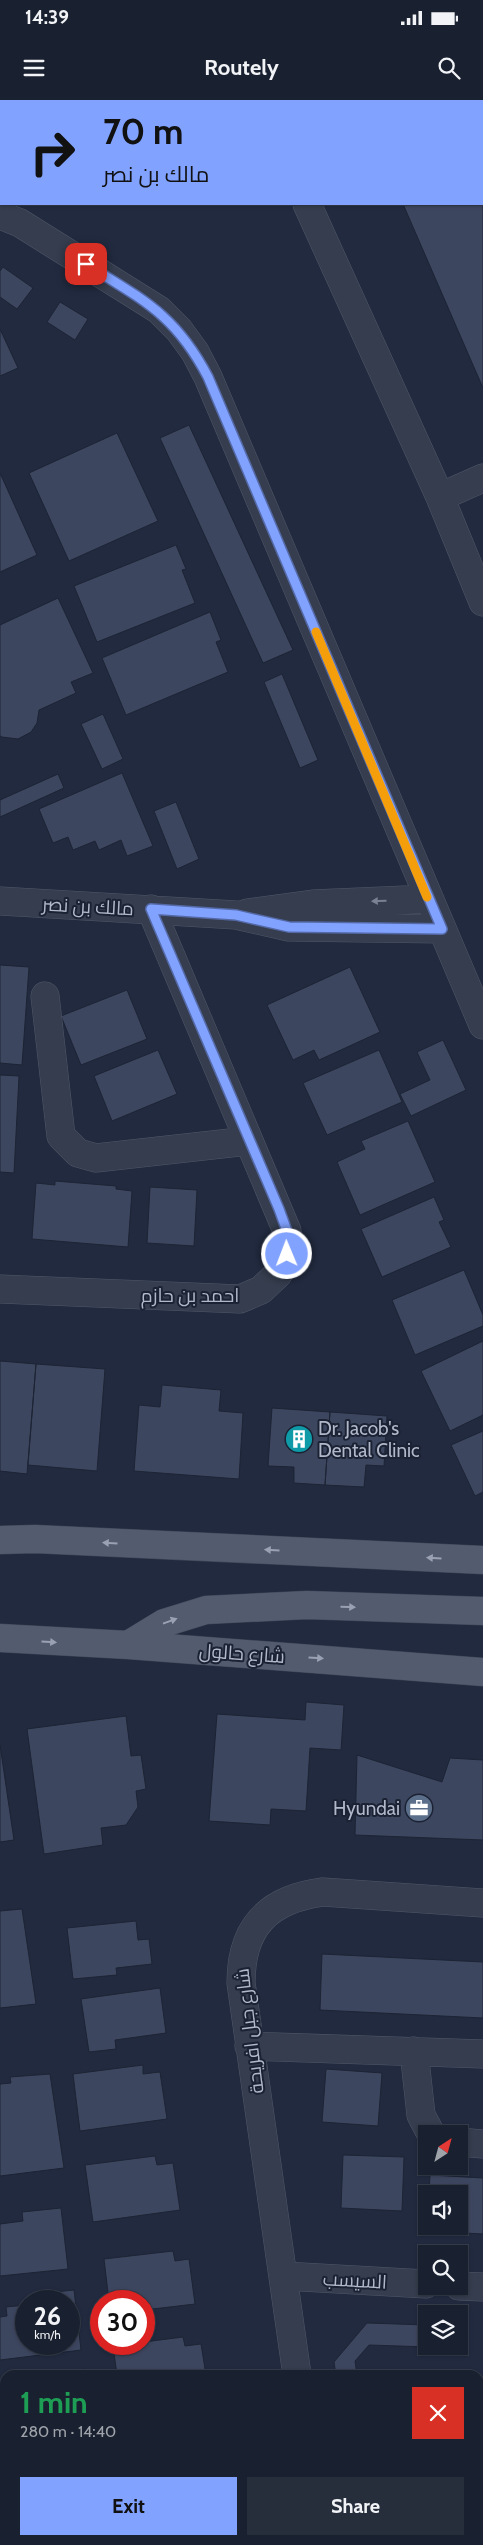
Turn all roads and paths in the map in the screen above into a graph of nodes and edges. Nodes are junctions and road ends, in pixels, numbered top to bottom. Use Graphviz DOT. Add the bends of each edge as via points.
graph roads {
  1 [pos="308,205"];
  2 [pos="0,214"];
  3 [pos="483,478"];
  4 [pos="440,497"];
  5 [pos="483,602"];
  6 [pos="428,899"];
  7 [pos="0,901"];
  8 [pos="151,909"];
  9 [pos="236,915"];
  10 [pos="442,929"];
  11 [pos="45,996"];
  12 [pos="483,1025"];
  13 [pos="248,1141"];
  14 [pos="0,1289"];
  15 [pos="0,1540"];
  16 [pos="483,1560"];
  17 [pos="483,1611"];
  18 [pos="0,1638"];
  19 [pos="128,1645"];
  20 [pos="483,1672"];
  21 [pos="483,1903"];
  22 [pos="249,2046"];
  23 [pos="414,2051"];
  24 [pos="483,2054"];
  25 [pos="426,2125"];
  26 [pos="468,2143"];
  27 [pos="483,2144"];
  28 [pos="284,2276"];
  29 [pos="418,2284"];
  30 [pos="468,2286"];
  31 [pos="483,2287"];
  32 [pos="296,2370"];
  1 -- 4 [label="street"];
  2 -- 6 [label="street" via="20,223 159,310 195,352"];
  3 -- 4 [label="street"];
  4 -- 5 [label="street"];
  6 -- 9 [label="street, مالك بن نصر, one-way" via="287,906"];
  6 -- 10 [label="street"];
  7 -- 8 [label="street, مالك بن نصر"];
  8 -- 9 [label="street, مالك بن نصر"];
  8 -- 13 [label="street, احمد بن حازم"];
  9 -- 10 [label="street, مالك بن نصر" via="289,927"];
  10 -- 12 [label="street"];
  11 -- 13 [label="street" via="61,1136 78,1153 96,1158"];
  13 -- 14 [label="street, احمد بن حازم" via="287,1231 287,1254 278,1274 261,1290 240,1299 218,1299"];
  16 -- 15 [label="main road, one-way"];
  19 -- 17 [label="main road, one-way" via="164,1623 206,1610 307,1605"];
  18 -- 19 [label="main road, شارع حالول, one-way"];
  19 -- 20 [label="main road, شارع حالول, one-way"];
  21 -- 22 [label="street, شارع جبل افريحة" via="322,1892 300,1895 278,1904 261,1919 248,1938 241,1960"];
  22 -- 23 [label="street"];
  22 -- 28 [label="street, شارع جبل افريحة"];
  23 -- 24 [label="street"];
  23 -- 25 [label="street" via="421,2115"];
  26 -- 27 [label="street"];
  28 -- 29 [label="street, السيسب"];
  28 -- 32 [label="street, شارع جبل افريحة"];
  30 -- 31 [label="street"];
}
